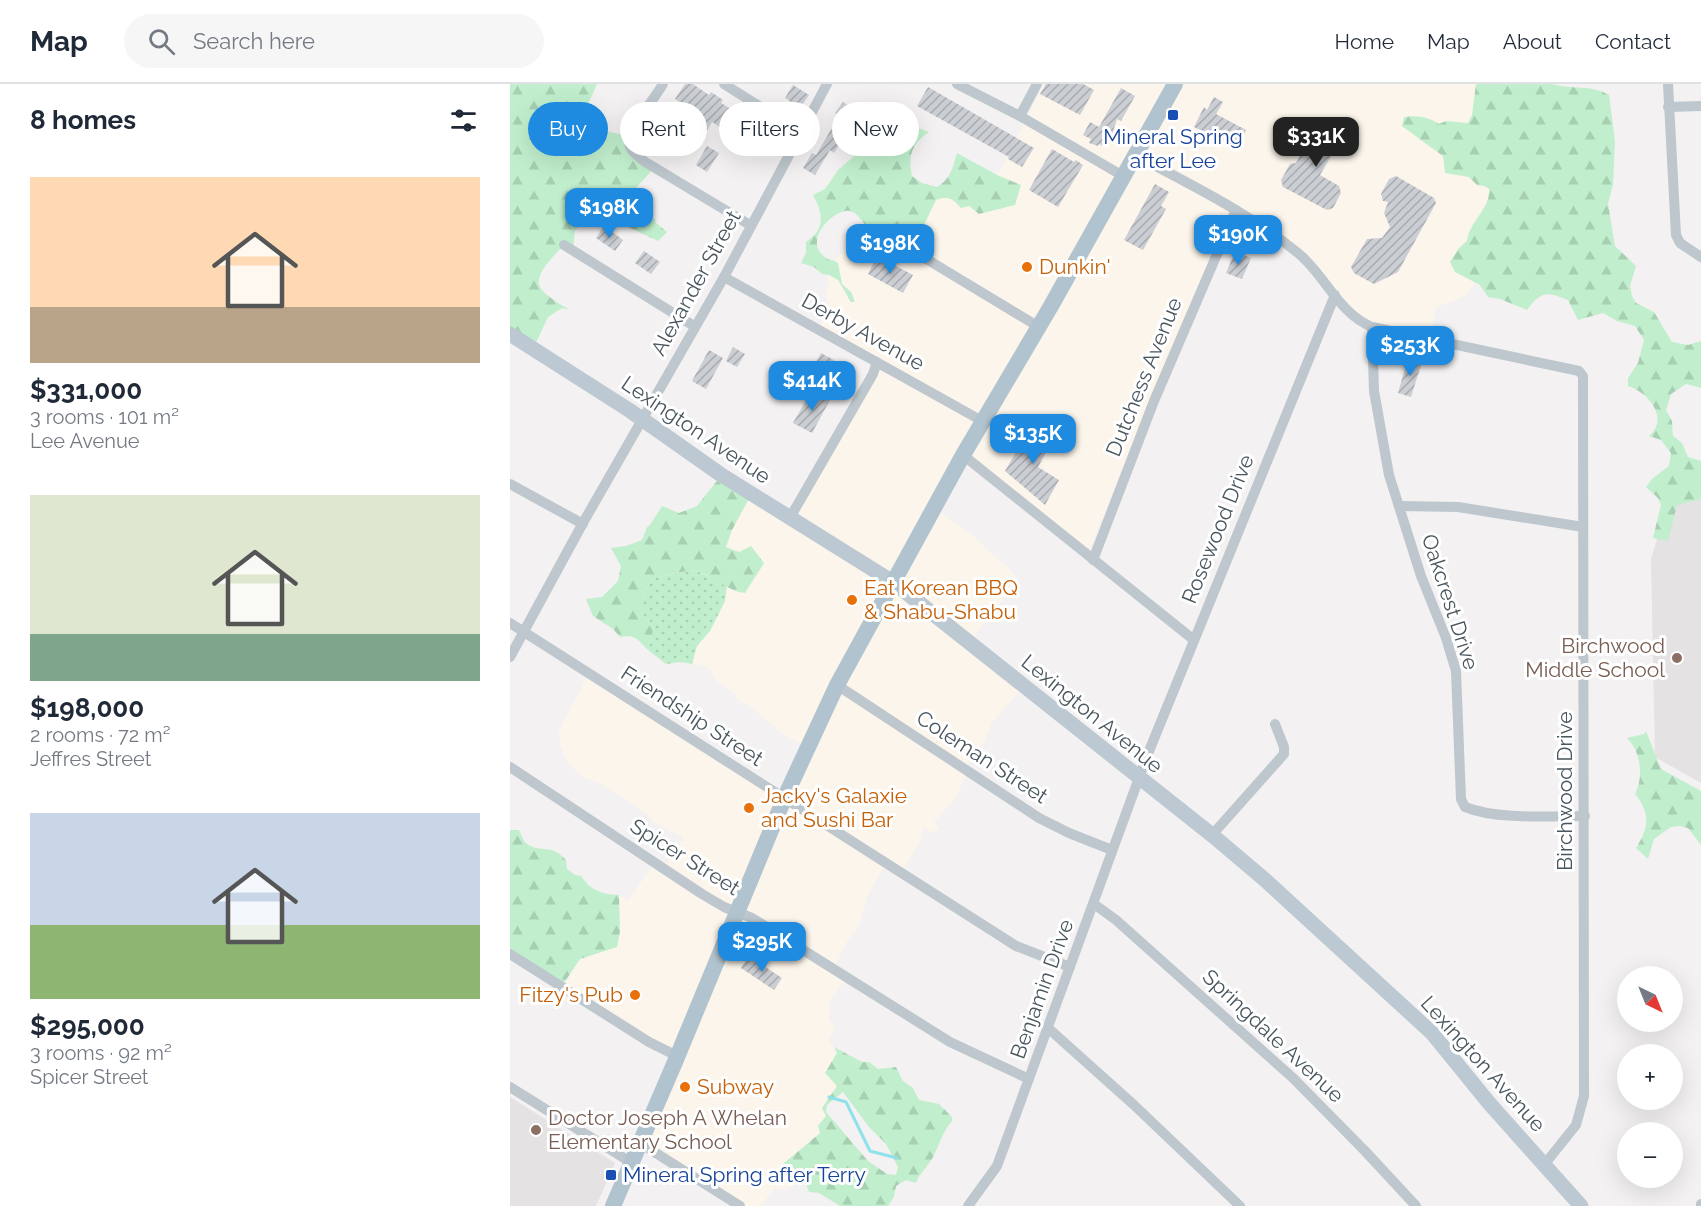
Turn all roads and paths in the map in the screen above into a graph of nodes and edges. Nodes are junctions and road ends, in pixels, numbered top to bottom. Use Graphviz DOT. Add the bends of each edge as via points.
graph roads {
  1 [pos="663,84"];
  2 [pos="724,84"];
  3 [pos="827,84"];
  4 [pos="957,84"];
  5 [pos="1037,84"];
  6 [pos="1175,84"];
  7 [pos="1668,84"];
  8 [pos="752,102"];
  9 [pos="817,102"];
  10 [pos="1701,106"];
  11 [pos="1668,107"];
  12 [pos="1020,116"];
  13 [pos="1135,154"];
  14 [pos="787,156"];
  15 [pos="1123,176"];
  16 [pos="1236,210"];
  17 [pos="750,225"];
  18 [pos="870,234"];
  19 [pos="564,245"];
  20 [pos="1701,257"];
  21 [pos="724,277"];
  22 [pos="1335,295"];
  23 [pos="694,326"];
  24 [pos="1039,327"];
  25 [pos="1372,327"];
  26 [pos="510,334"];
  27 [pos="877,362"];
  28 [pos="643,420"];
  29 [pos="984,422"];
  30 [pos="963,455"];
  31 [pos="510,484"];
  32 [pos="1399,506"];
  33 [pos="790,516"];
  34 [pos="583,524"];
  35 [pos="1583,527"];
  36 [pos="1093,560"];
  37 [pos="893,582"];
  38 [pos="510,623"];
  39 [pos="523,631"];
  40 [pos="1194,640"];
  41 [pos="510,657"];
  42 [pos="837,685"];
  43 [pos="1275,724"];
  44 [pos="510,767"];
  45 [pos="1139,779"];
  46 [pos="784,799"];
  47 [pos="1585,816"];
  48 [pos="1212,835"];
  49 [pos="1112,850"];
  50 [pos="1094,904"];
  51 [pos="737,913"];
  52 [pos="510,954"];
  53 [pos="1070,967"];
  54 [pos="1048,1028"];
  55 [pos="677,1056"];
  56 [pos="1029,1079"];
  57 [pos="510,1087"];
  58 [pos="640,1143"];
  59 [pos="632,1163"];
  60 [pos="1544,1165"];
  61 [pos="973,1204"];
  62 [pos="613,1206"];
  63 [pos="740,1206"];
  64 [pos="1240,1206"];
  65 [pos="1416,1206"];
  66 [pos="1581,1206"];
  1 -- 17 [label="street" via="630,136 630,147 647,164"];
  2 -- 8 [label="street"];
  3 -- 9 [label="street, Alexander Street"];
  4 -- 12 [label="street"];
  5 -- 12 [label="street"];
  6 -- 13 [label="main road"];
  7 -- 11 [label="street"];
  10 -- 11 [label="street"];
  11 -- 20 [label="street" via="1676,235 1680,243"];
  12 -- 15 [label="street"];
  13 -- 15 [label="main road"];
  13 -- 16 [label="street"];
  14 -- 17 [label="street, Alexander Street"];
  15 -- 24 [label="main road"];
  16 -- 22 [label="street" via="1303,257"];
  16 -- 36 [label="street, Dutchess Avenue" via="1154,401"];
  17 -- 21 [label="street, Alexander Street"];
  18 -- 24 [label="street" via="928,260"];
  19 -- 23 [label="street"];
  21 -- 23 [label="street, Alexander Street"];
  21 -- 27 [label="street, Derby Avenue"];
  22 -- 25 [label="street" via="1358,320"];
  22 -- 40 [label="street, Rosewood Drive"];
  23 -- 28 [label="street, Alexander Street"];
  24 -- 29 [label="main road"];
  25 -- 32 [label="street, Oakcrest Drive" via="1374,391 1387,466"];
  25 -- 35 [label="street, Birchwood Drive" via="1579,371 1583,376"];
  26 -- 28 [label="street, Lexington Avenue"];
  27 -- 29 [label="street, Derby Avenue"];
  27 -- 33 [label="street"];
  28 -- 33 [label="street, Lexington Avenue" via="695,458"];
  28 -- 34 [label="street, Alexander Street"];
  29 -- 30 [label="main road"];
  30 -- 36 [label="street"];
  30 -- 37 [label="main road"];
  31 -- 34 [label="street"];
  32 -- 35 [label="street" via="1458,507"];
  32 -- 47 [label="street, Oakcrest Drive" via="1456,671 1459,782 1465,807 1530,816"];
  33 -- 37 [label="street, Lexington Avenue"];
  34 -- 39 [label="street, Alexander Street"];
  35 -- 47 [label="street, Birchwood Drive"];
  36 -- 40 [label="street"];
  37 -- 42 [label="main road"];
  37 -- 45 [label="street, Lexington Avenue"];
  38 -- 39 [label="street, Friendship Street"];
  39 -- 41 [label="street, Alexander Street"];
  39 -- 46 [label="street, Friendship Street"];
  40 -- 45 [label="street, Rosewood Drive"];
  42 -- 46 [label="main road"];
  42 -- 49 [label="street, Coleman Street" via="1039,818"];
  43 -- 48 [label="street" via="1284,754"];
  44 -- 51 [label="street, Spicer Street"];
  45 -- 48 [label="street, Lexington Avenue"];
  45 -- 49 [label="street, Benjamin Drive"];
  46 -- 51 [label="main road"];
  46 -- 53 [label="street, Friendship Street" via="1016,946"];
  47 -- 60 [label="street, Birchwood Drive" via="1584,1096 1576,1125"];
  48 -- 60 [label="street, Lexington Avenue" via="1432,1033"];
  49 -- 50 [label="street, Benjamin Drive"];
  50 -- 53 [label="street, Benjamin Drive"];
  50 -- 65 [label="street, Springdale Avenue" via="1293,1078"];
  51 -- 55 [label="main road"];
  51 -- 56 [label="street, Spicer Street" via="752,918 950,1042"];
  52 -- 55 [label="street"];
  53 -- 54 [label="street, Benjamin Drive"];
  54 -- 56 [label="street, Benjamin Drive"];
  54 -- 64 [label="street"];
  55 -- 58 [label="main road"];
  56 -- 61 [label="street, Benjamin Drive" via="997,1166"];
  57 -- 59 [label="street"];
  58 -- 59 [label="main road"];
  58 -- 63 [label="street"];
  59 -- 62 [label="main road"];
  60 -- 66 [label="street, Lexington Avenue"];
}
